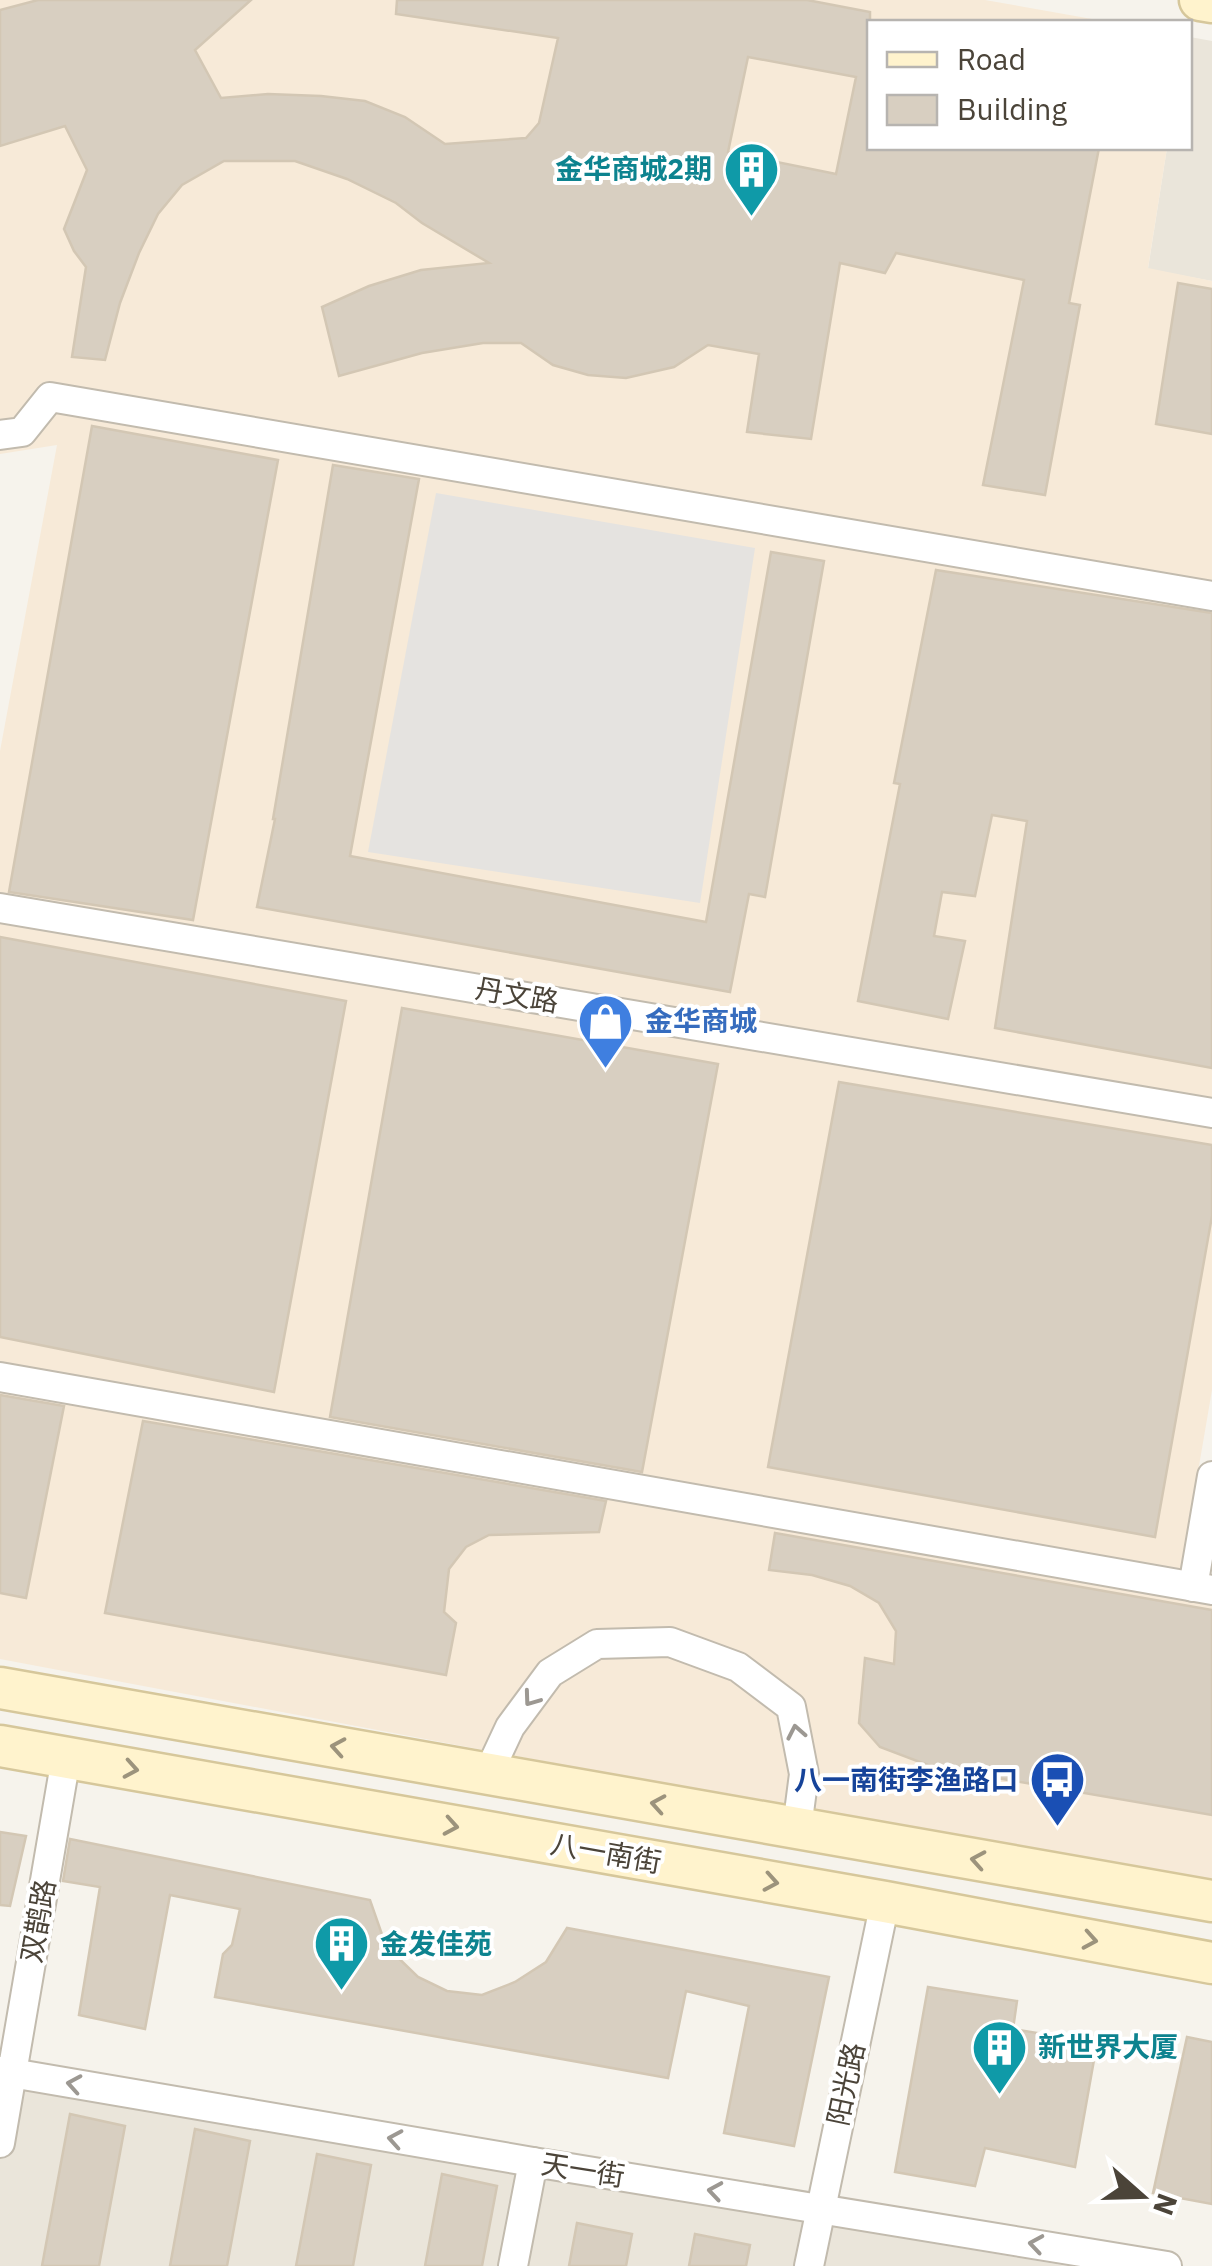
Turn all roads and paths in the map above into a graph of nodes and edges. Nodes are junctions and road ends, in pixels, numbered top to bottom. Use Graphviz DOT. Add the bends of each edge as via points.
graph roads {
  1 [pos="1200,0"];
  2 [pos="1212,2"];
  3 [pos="0,435"];
  4 [pos="1212,596"];
  5 [pos="0,908"];
  6 [pos="1212,1113"];
  7 [pos="0,1377"];
  8 [pos="1212,1476"];
  9 [pos="1203,1589"];
  10 [pos="0,1688"];
  11 [pos="0,1746"];
  12 [pos="66,1758"];
  13 [pos="488,1774"];
  14 [pos="797,1828"];
  15 [pos="1212,1901"];
  16 [pos="884,1902"];
  17 [pos="1212,1963"];
  18 [pos="6,2072"];
  19 [pos="0,2143"];
  20 [pos="533,2162"];
  21 [pos="820,2208"];
  22 [pos="1135,2263"];
  23 [pos="513,2266"];
  24 [pos="810,2266"];
  25 [pos="1166,2266"];
  1 -- 2 [label="main road"];
  3 -- 4 [label="street" via="22,432 50,397"];
  5 -- 6 [label="street, 丹文路"];
  7 -- 9 [label="street"];
  8 -- 9 [label="street"];
  13 -- 10 [label="main road, 八一南街, one-way"];
  11 -- 12 [label="main road, 八一南街"];
  12 -- 16 [label="main road, 八一南街, one-way"];
  12 -- 18 [label="street, 双鹊路"];
  14 -- 13 [label="main road, 八一南街, one-way"];
  14 -- 13 [label="street, one-way" via="804,1774 791,1707 738,1666 670,1642 597,1644 550,1673 510,1727"];
  15 -- 14 [label="main road, 八一南街, one-way"];
  16 -- 17 [label="main road, 八一南街, one-way"];
  16 -- 21 [label="street, 阳光路"];
  18 -- 19 [label="street, 双鹊路"];
  20 -- 18 [label="street, 天一街, one-way"];
  21 -- 20 [label="street, 天一街, one-way"];
  20 -- 23 [label="street"];
  22 -- 21 [label="street, 天一街, one-way"];
  21 -- 24 [label="street, 阳光路"];
  22 -- 25 [label="street, 天一街"];
}
